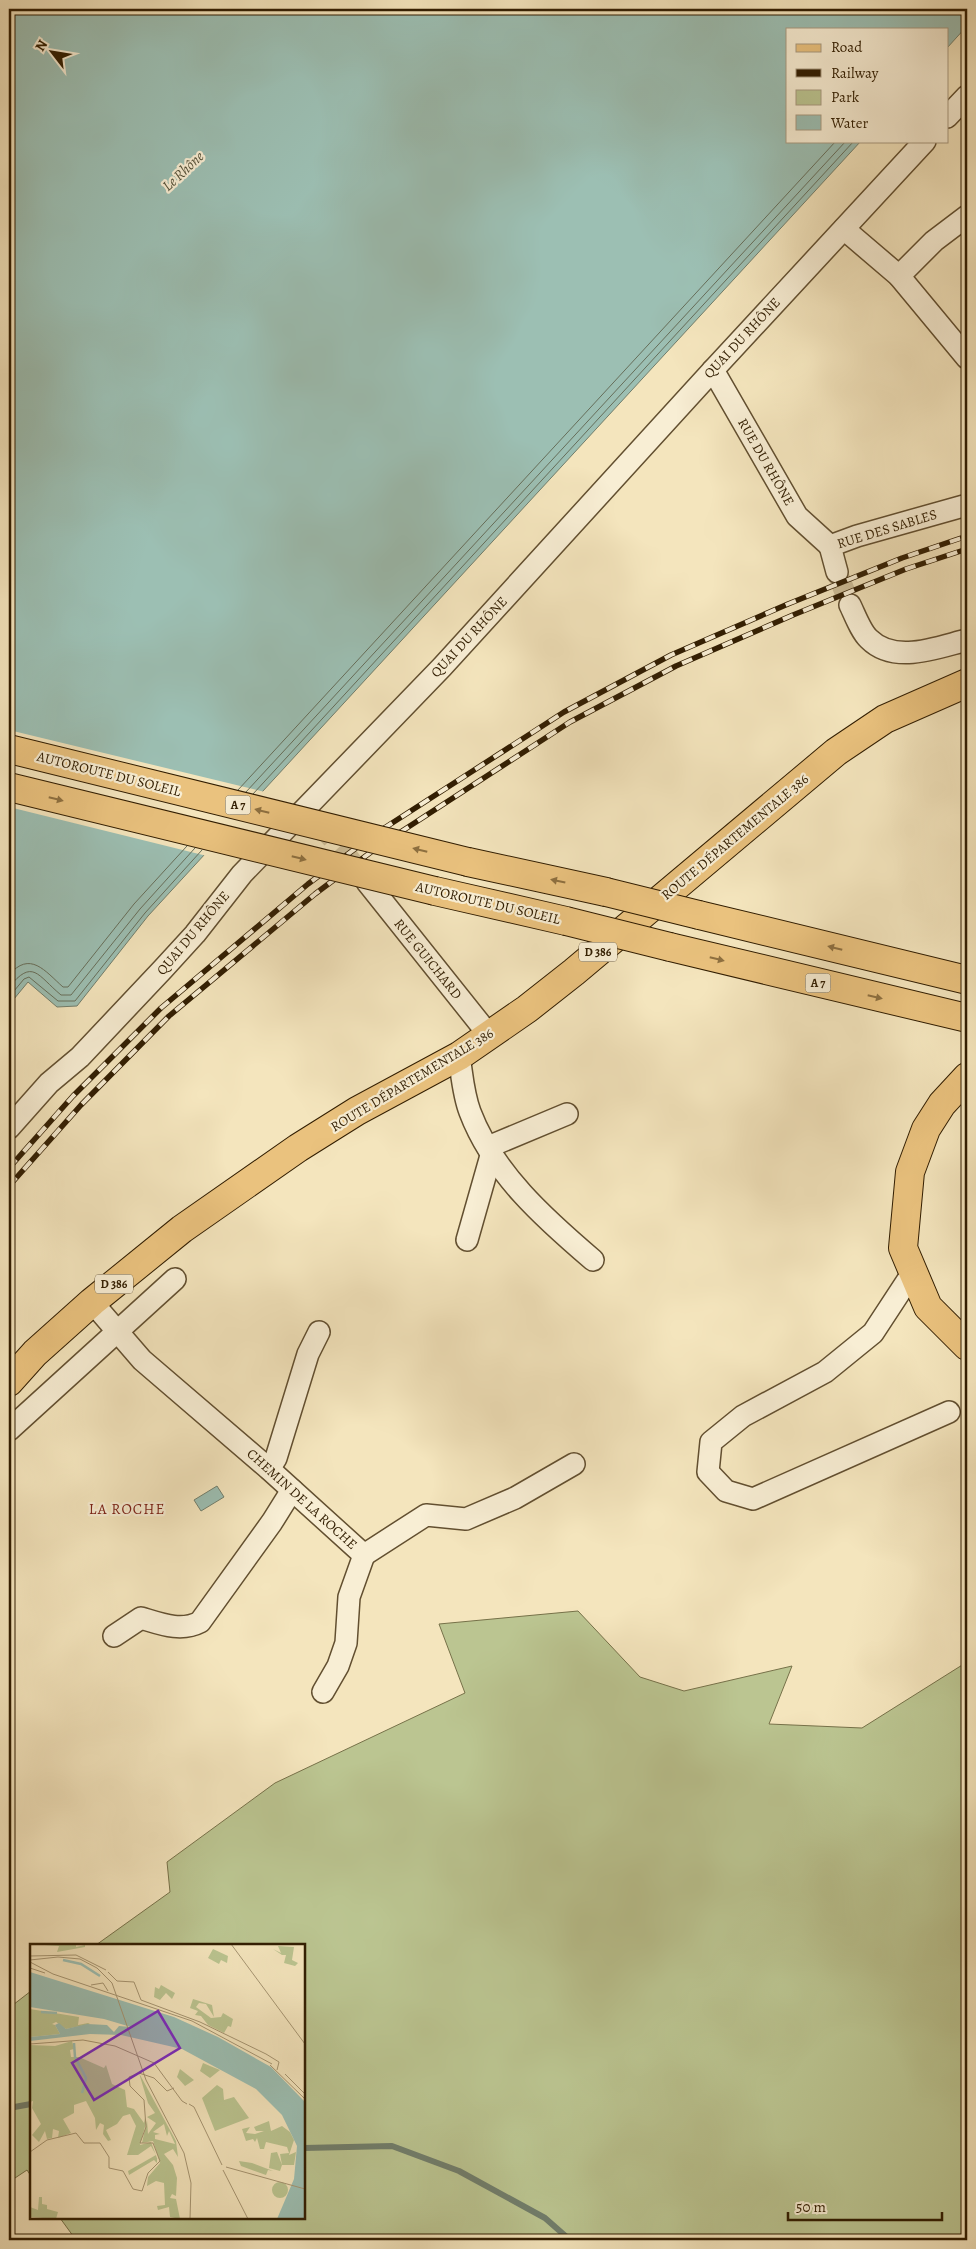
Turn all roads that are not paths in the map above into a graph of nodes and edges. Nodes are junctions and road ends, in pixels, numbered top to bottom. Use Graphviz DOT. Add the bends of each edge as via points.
graph roads {
  1 [pos="967,96"];
  2 [pos="948,116"];
  3 [pos="924,142"];
  4 [pos="967,216"];
  5 [pos="844,229"];
  6 [pos="898,276"];
  7 [pos="967,358"];
  8 [pos="713,370"];
  9 [pos="967,505"];
  10 [pos="830,546"];
  11 [pos="837,572"];
  12 [pos="850,605"];
  13 [pos="967,640"];
  14 [pos="967,683"];
  15 [pos="9,750"];
  16 [pos="9,787"];
  17 [pos="367,882"];
  18 [pos="967,980"];
  19 [pos="967,1018"];
  20 [pos="489,1035"];
  21 [pos="459,1056"];
  22 [pos="964,1080"];
  23 [pos="567,1114"];
  24 [pos="9,1128"];
  25 [pos="490,1150"];
  26 [pos="467,1240"];
  27 [pos="593,1260"];
  28 [pos="913,1272"];
  29 [pos="175,1279"];
  30 [pos="92,1302"];
  31 [pos="319,1332"];
  32 [pos="117,1333"];
  33 [pos="967,1346"];
  34 [pos="9,1382"];
  35 [pos="949,1412"];
  36 [pos="9,1430"];
  37 [pos="574,1464"];
  38 [pos="270,1469"];
  39 [pos="292,1490"];
  40 [pos="364,1555"];
  41 [pos="114,1636"];
  42 [pos="323,1692"];
  1 -- 2 [label="street"];
  3 -- 5 [label="street, QUAI DU RHÔNE"];
  4 -- 6 [label="street" via="934,241"];
  5 -- 6 [label="street"];
  5 -- 8 [label="street, QUAI DU RHÔNE"];
  6 -- 7 [label="street"];
  8 -- 10 [label="street, RUE DU RHÔNE" via="797,516"];
  8 -- 24 [label="street, QUAI DU RHÔNE" via="310,814 242,874 176,955"];
  9 -- 10 [label="street, RUE DES SABLES"];
  10 -- 11 [label="street, RUE DES SABLES"];
  12 -- 13 [label="street" via="868,639 886,649 909,653"];
  14 -- 20 [label="main road, ROUTE DÉPARTEMENTALE 386 / D 386" via="885,719 836,752 574,972"];
  18 -- 15 [label="main road, AUTOROUTE DU SOLEIL / A 7, one-way, bridge"];
  16 -- 19 [label="main road, AUTOROUTE DU SOLEIL / A 7, one-way, bridge"];
  17 -- 20 [label="street, RUE GUICHARD"];
  20 -- 21 [label="main road, ROUTE DÉPARTEMENTALE 386 / D 386"];
  21 -- 25 [label="street" via="470,1112"];
  21 -- 30 [label="main road, ROUTE DÉPARTEMENTALE 386 / D 386" via="357,1111 273,1164 182,1229"];
  22 -- 28 [label="main road" via="942,1104 926,1129 910,1172 903,1248"];
  23 -- 25 [label="street"];
  25 -- 26 [label="street"];
  25 -- 27 [label="street" via="521,1193"];
  28 -- 33 [label="main road" via="928,1306"];
  28 -- 35 [label="street" via="873,1333 825,1372 742,1416 711,1442 708,1472 726,1491 753,1499"];
  29 -- 32 [label="street"];
  30 -- 32 [label="street, CHEMIN DE LA ROCHE"];
  30 -- 34 [label="main road, ROUTE DÉPARTEMENTALE 386 / D 386" via="35,1353"];
  31 -- 38 [label="street" via="308,1354"];
  32 -- 36 [label="street"];
  32 -- 38 [label="street, CHEMIN DE LA ROCHE" via="142,1360"];
  37 -- 40 [label="street, CHEMIN DE LA ROCHE" via="515,1498 466,1519 426,1515"];
  38 -- 39 [label="street, CHEMIN DE LA ROCHE"];
  39 -- 40 [label="street, CHEMIN DE LA ROCHE"];
  39 -- 41 [label="street" via="200,1622 191,1627 174,1627 141,1618"];
  40 -- 42 [label="street" via="349,1598 346,1643 338,1666"];
}
